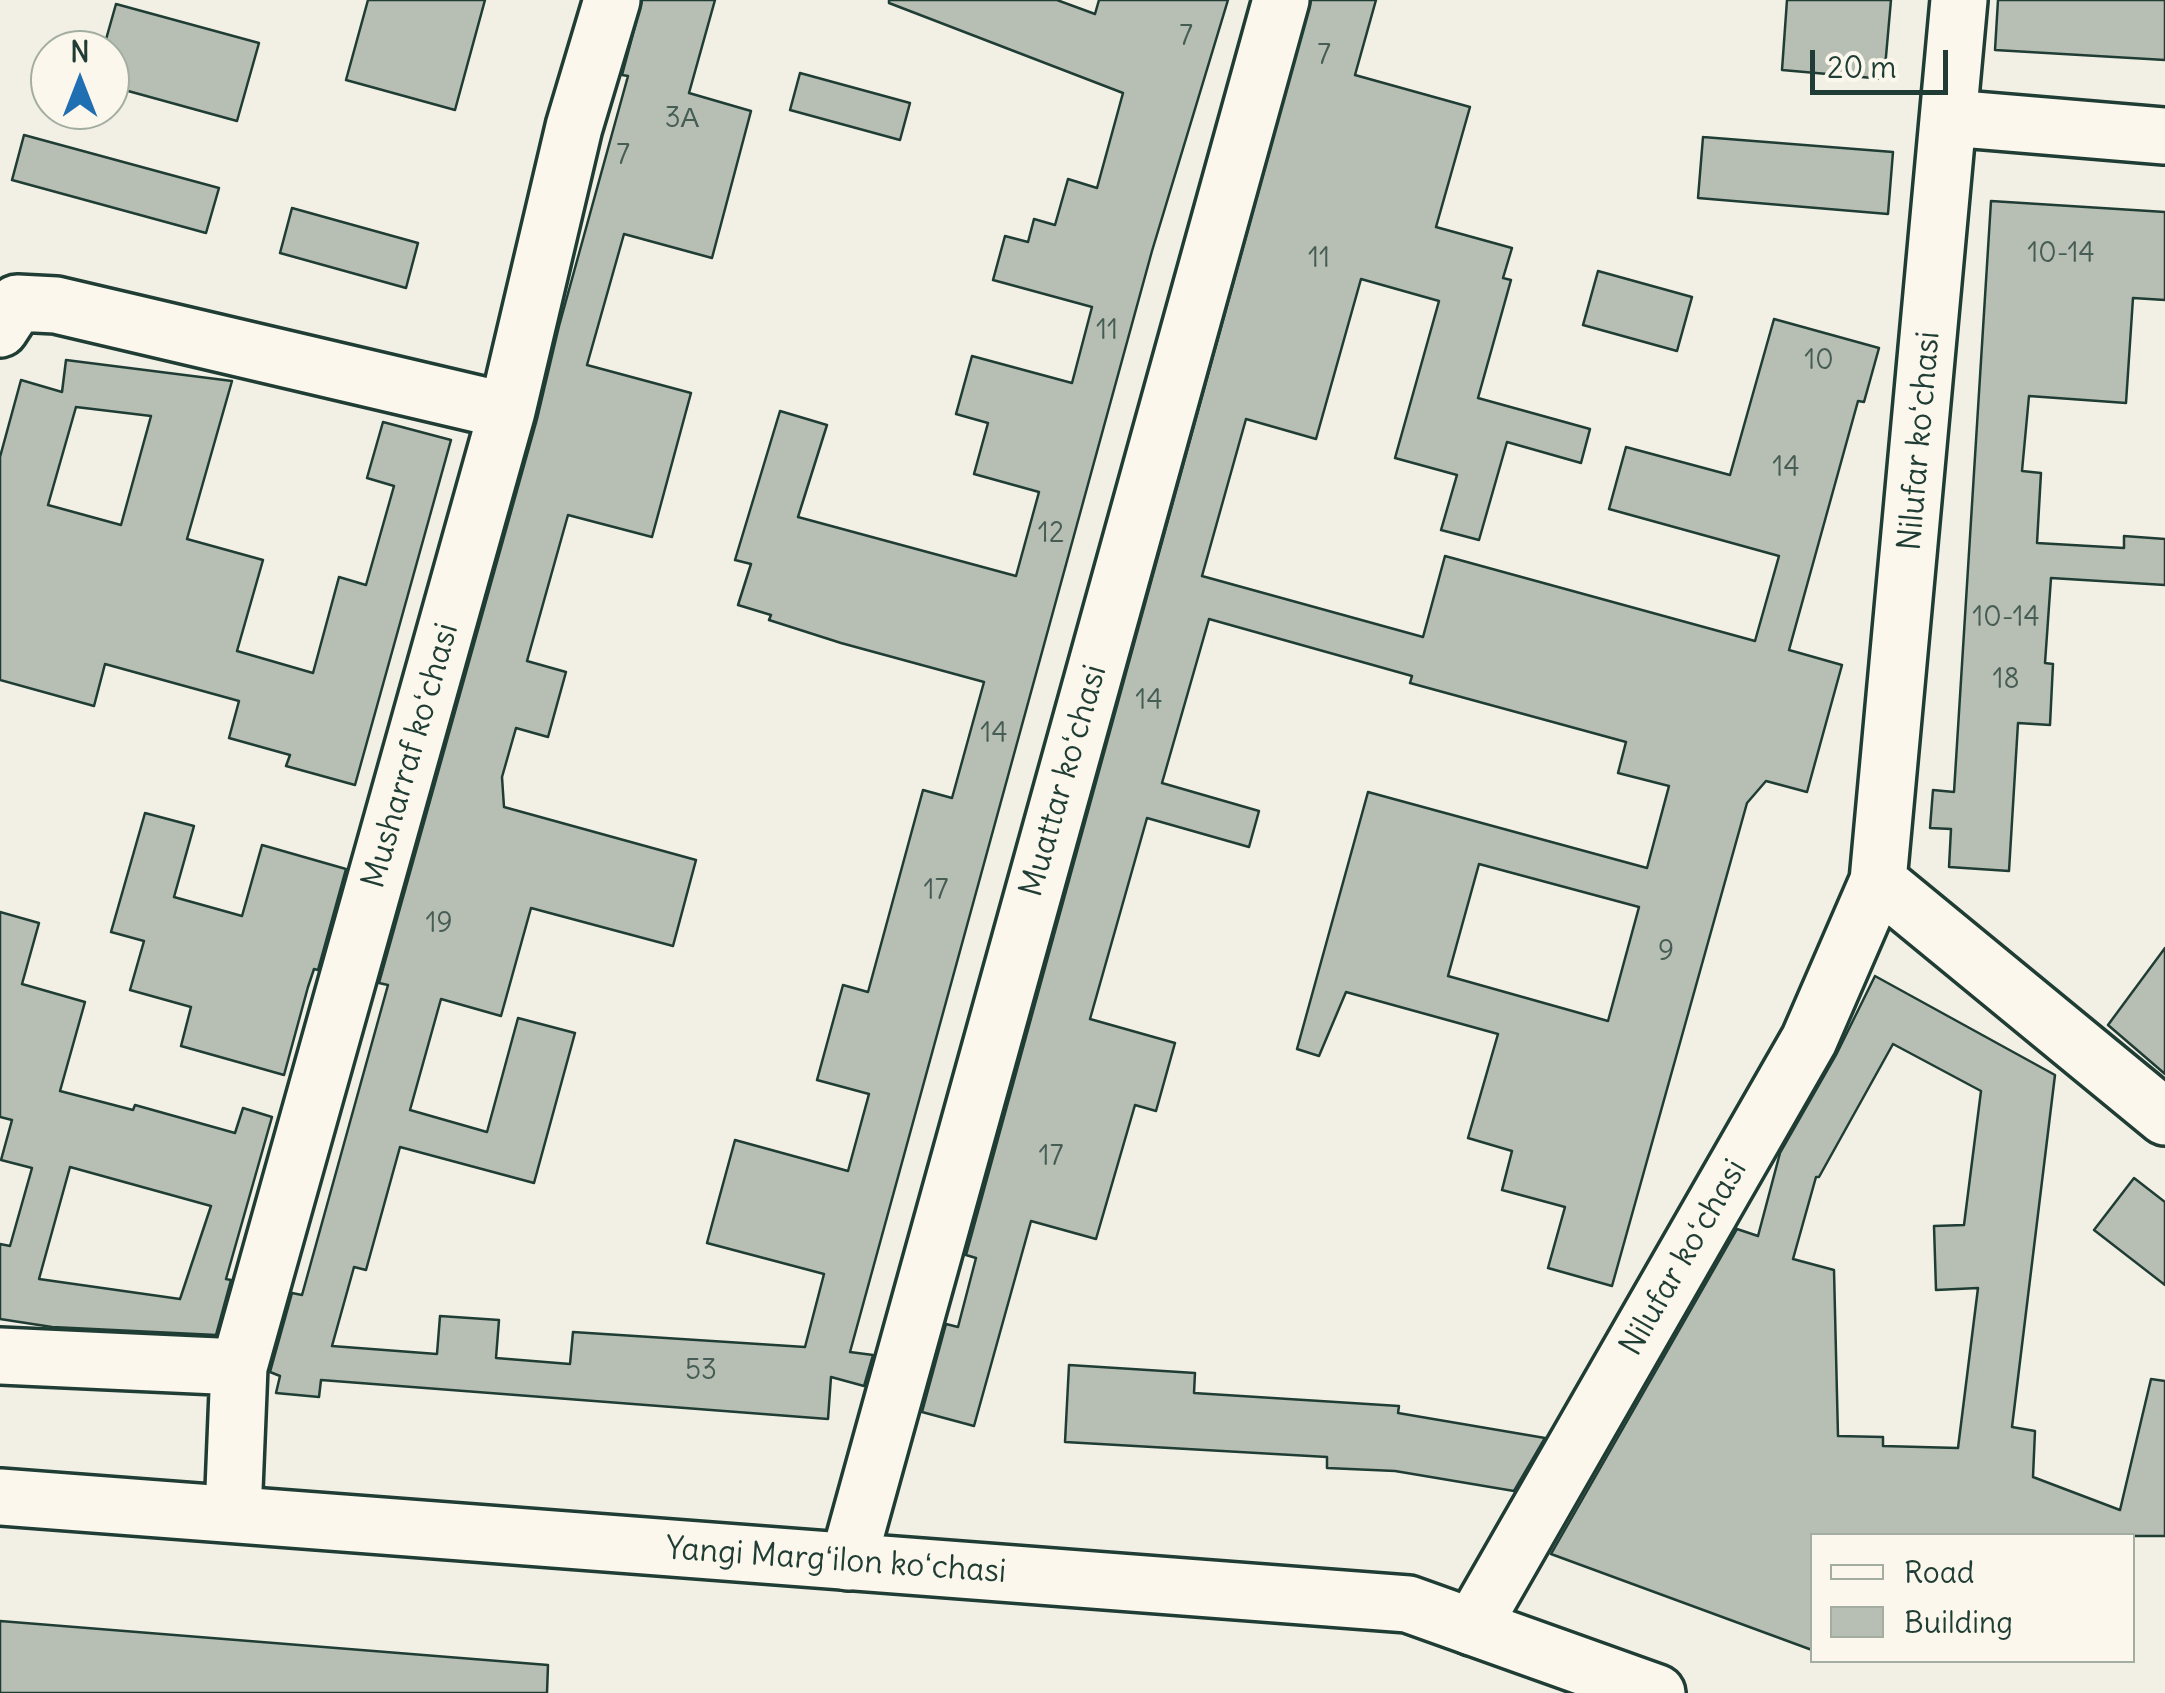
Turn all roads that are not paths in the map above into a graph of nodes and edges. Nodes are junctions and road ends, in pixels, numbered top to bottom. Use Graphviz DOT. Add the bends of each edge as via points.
graph roads {
  1 [pos="612,0"];
  2 [pos="1281,0"];
  3 [pos="1959,0"];
  4 [pos="1950,118"];
  5 [pos="2165,136"];
  6 [pos="0,329"];
  7 [pos="508,412"];
  8 [pos="1878,881"];
  9 [pos="2165,1117"];
  10 [pos="0,1356"];
  11 [pos="239,1367"];
  12 [pos="0,1497"];
  13 [pos="232,1514"];
  14 [pos="848,1562"];
  15 [pos="1472,1627"];
  16 [pos="1627,1688"];
  1 -- 7 [label="street, Musharraf koʻchasi" via="574,128"];
  2 -- 14 [label="street, Muattar koʻchasi"];
  3 -- 4 [label="street, Nilufar koʻchasi"];
  4 -- 5 [label="street"];
  4 -- 8 [label="street, Nilufar koʻchasi"];
  6 -- 7 [label="street" via="17,303 56,305"];
  7 -- 11 [label="street, Musharraf koʻchasi"];
  8 -- 9 [label="street"];
  8 -- 15 [label="street, Nilufar koʻchasi" via="1808,1040"];
  10 -- 11 [label="street"];
  11 -- 13 [label="street, Musharraf koʻchasi"];
  12 -- 13 [label="street, Yangi Margʻilon koʻchasi"];
  13 -- 14 [label="street, Yangi Margʻilon koʻchasi"];
  14 -- 15 [label="street, Yangi Margʻilon koʻchasi" via="1408,1604"];
  15 -- 16 [label="street, Yangi Margʻilon koʻchasi"];
}
